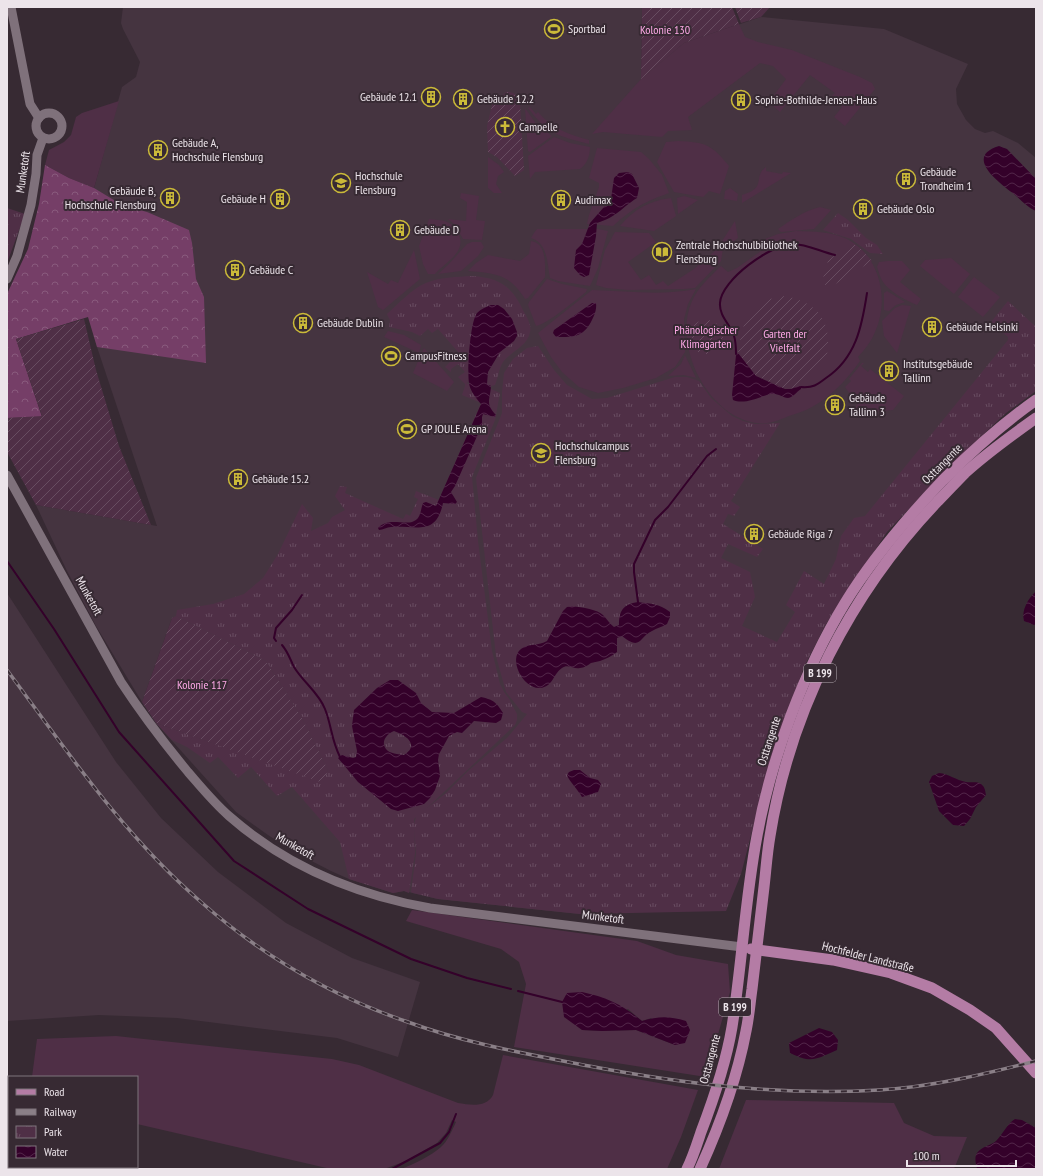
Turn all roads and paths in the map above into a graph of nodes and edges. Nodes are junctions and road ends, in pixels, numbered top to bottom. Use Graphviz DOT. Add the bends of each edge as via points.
graph roads {
  1 [pos="11,7"];
  2 [pos="39,118"];
  3 [pos="43,138"];
  4 [pos="7,279"];
  5 [pos="1036,400"];
  6 [pos="1036,418"];
  7 [pos="7,475"];
  8 [pos="742,947"];
  9 [pos="757,950"];
  10 [pos="1036,1073"];
  11 [pos="687,1169"];
  12 [pos="700,1169"];
  1 -- 2 [label="street, Munketoft" via="30,104"];
  2 -- 3 [label="street, Munketoft" via="36,130"];
  2 -- 3 [label="street, Munketoft" via="45,114 53,114 62,124 57,136"];
  3 -- 4 [label="street, Munketoft" via="37,155 31,205 17,256"];
  5 -- 8 [label="main road, Osttangente / B 199" via="985,439 915,509 845,603 820,649 796,703 767,792 757,835"];
  6 -- 9 [label="main road, Osttangente / B 199" via="964,474 924,516 887,561 858,603 829,654 792,743 777,795"];
  7 -- 8 [label="street, Munketoft" via="135,703 206,792 229,816 274,850 338,883 406,904"];
  8 -- 9 [label="main road, Munketoft"];
  8 -- 11 [label="main road, Osttangente / B 199" via="732,1028 724,1065"];
  9 -- 10 [label="main road, Hochfelder Landstraße" via="833,960 891,974 932,988 996,1028"];
  9 -- 12 [label="main road, Osttangente / B 199" via="738,1068 723,1115"];
}
